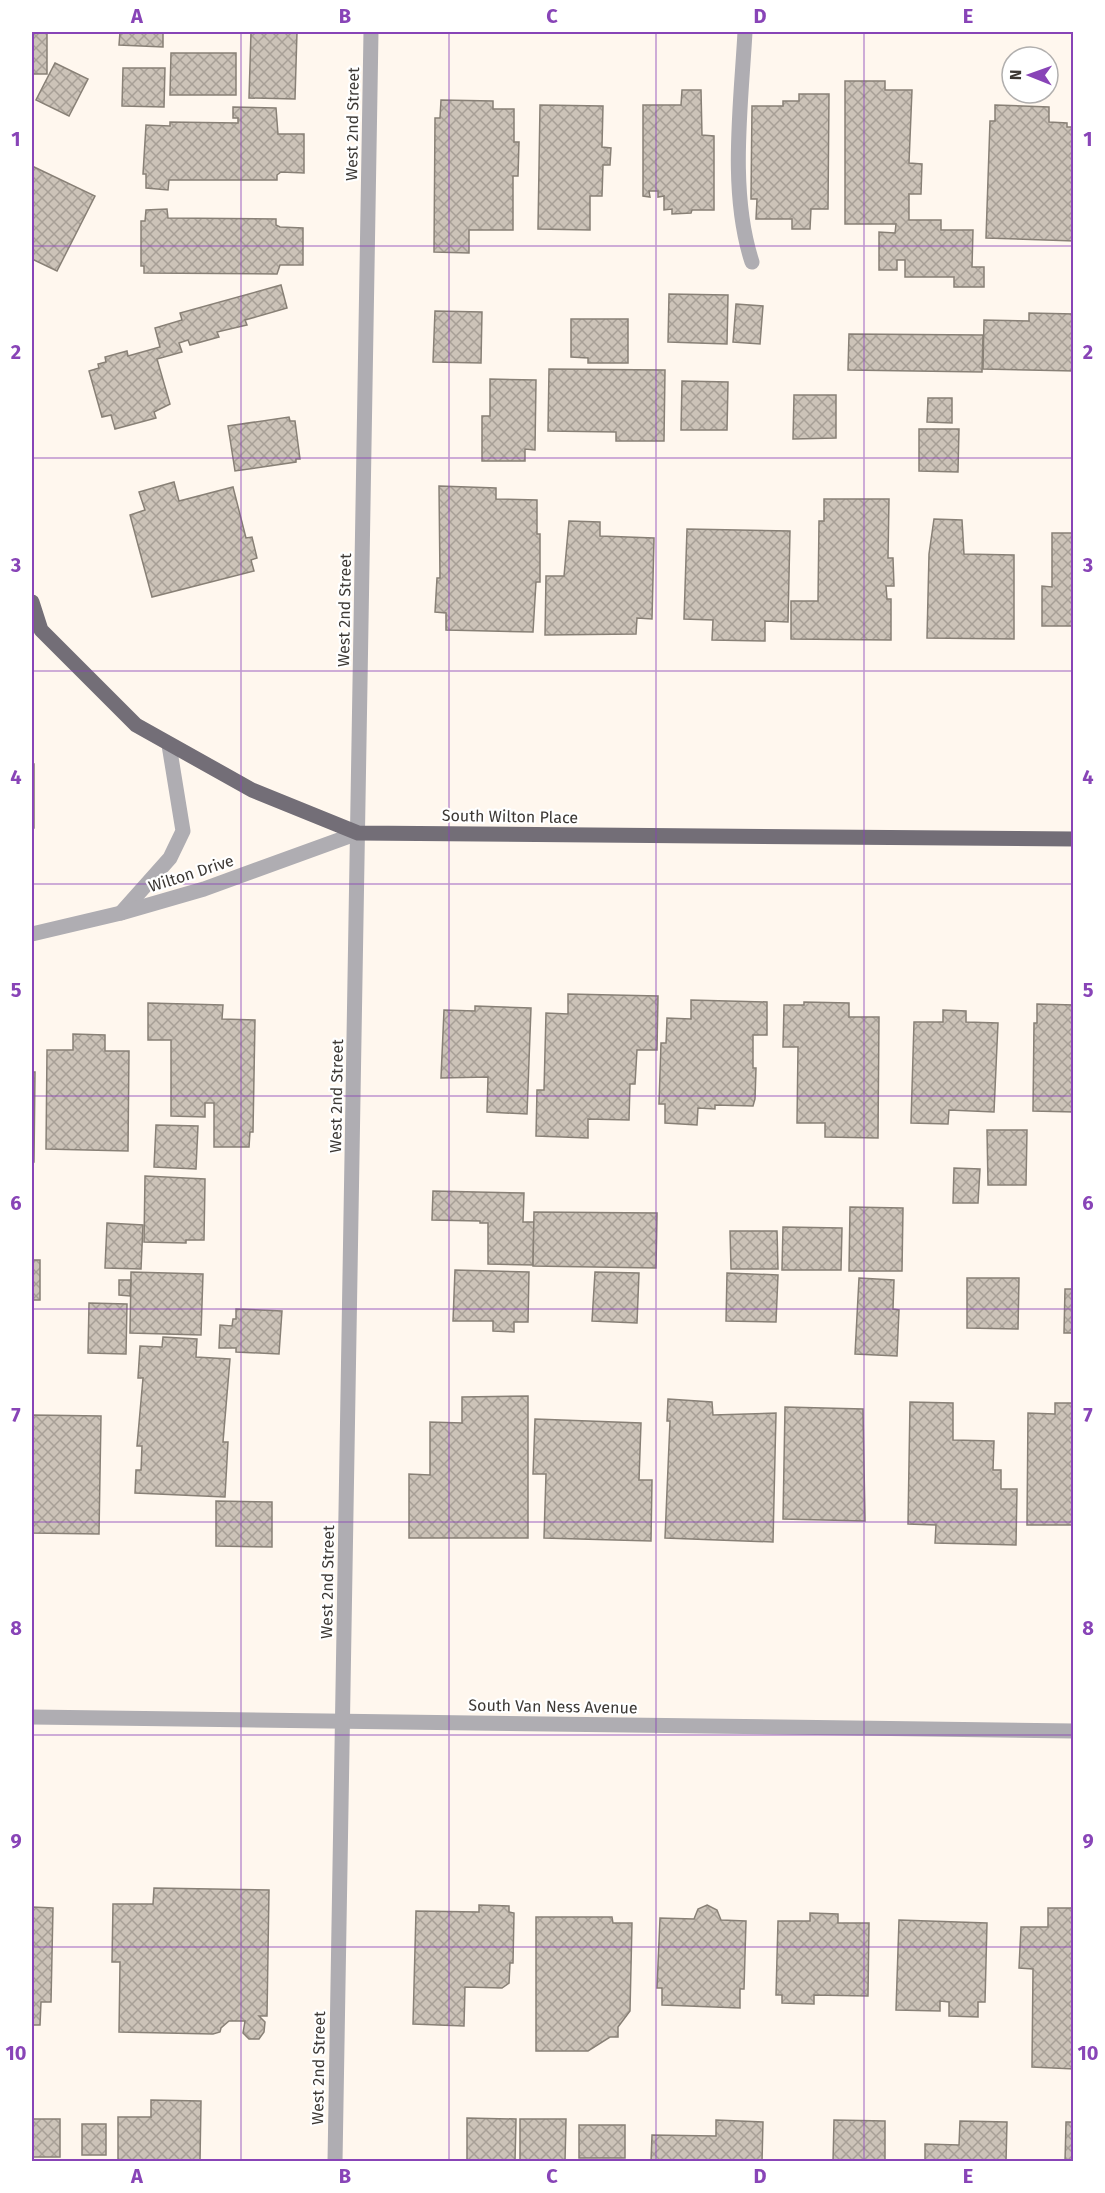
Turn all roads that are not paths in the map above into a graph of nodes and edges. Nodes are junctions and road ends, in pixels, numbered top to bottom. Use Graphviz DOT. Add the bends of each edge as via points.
graph roads {
  1 [pos="371,32"];
  2 [pos="745,32"];
  3 [pos="753,262"];
  4 [pos="32,602"];
  5 [pos="169,746"];
  6 [pos="358,833"];
  7 [pos="1074,839"];
  8 [pos="122,914"];
  9 [pos="32,934"];
  10 [pos="32,1717"];
  11 [pos="342,1721"];
  12 [pos="1074,1731"];
  13 [pos="334,2162"];
  1 -- 6 [label="street, West 2nd Street"];
  2 -- 3 [label="street" via="740,157 744,230"];
  4 -- 5 [label="main road, South Wilton Place" via="41,630 136,725"];
  5 -- 6 [label="main road, South Wilton Place" via="252,790"];
  5 -- 8 [label="street" via="183,831 170,858"];
  6 -- 7 [label="main road, South Wilton Place"];
  6 -- 8 [label="street, Wilton Drive" via="204,890"];
  6 -- 11 [label="street, West 2nd Street"];
  8 -- 9 [label="street, Wilton Drive"];
  10 -- 11 [label="street, South Van Ness Avenue"];
  11 -- 12 [label="street, South Van Ness Avenue"];
  11 -- 13 [label="street, West 2nd Street"];
}
